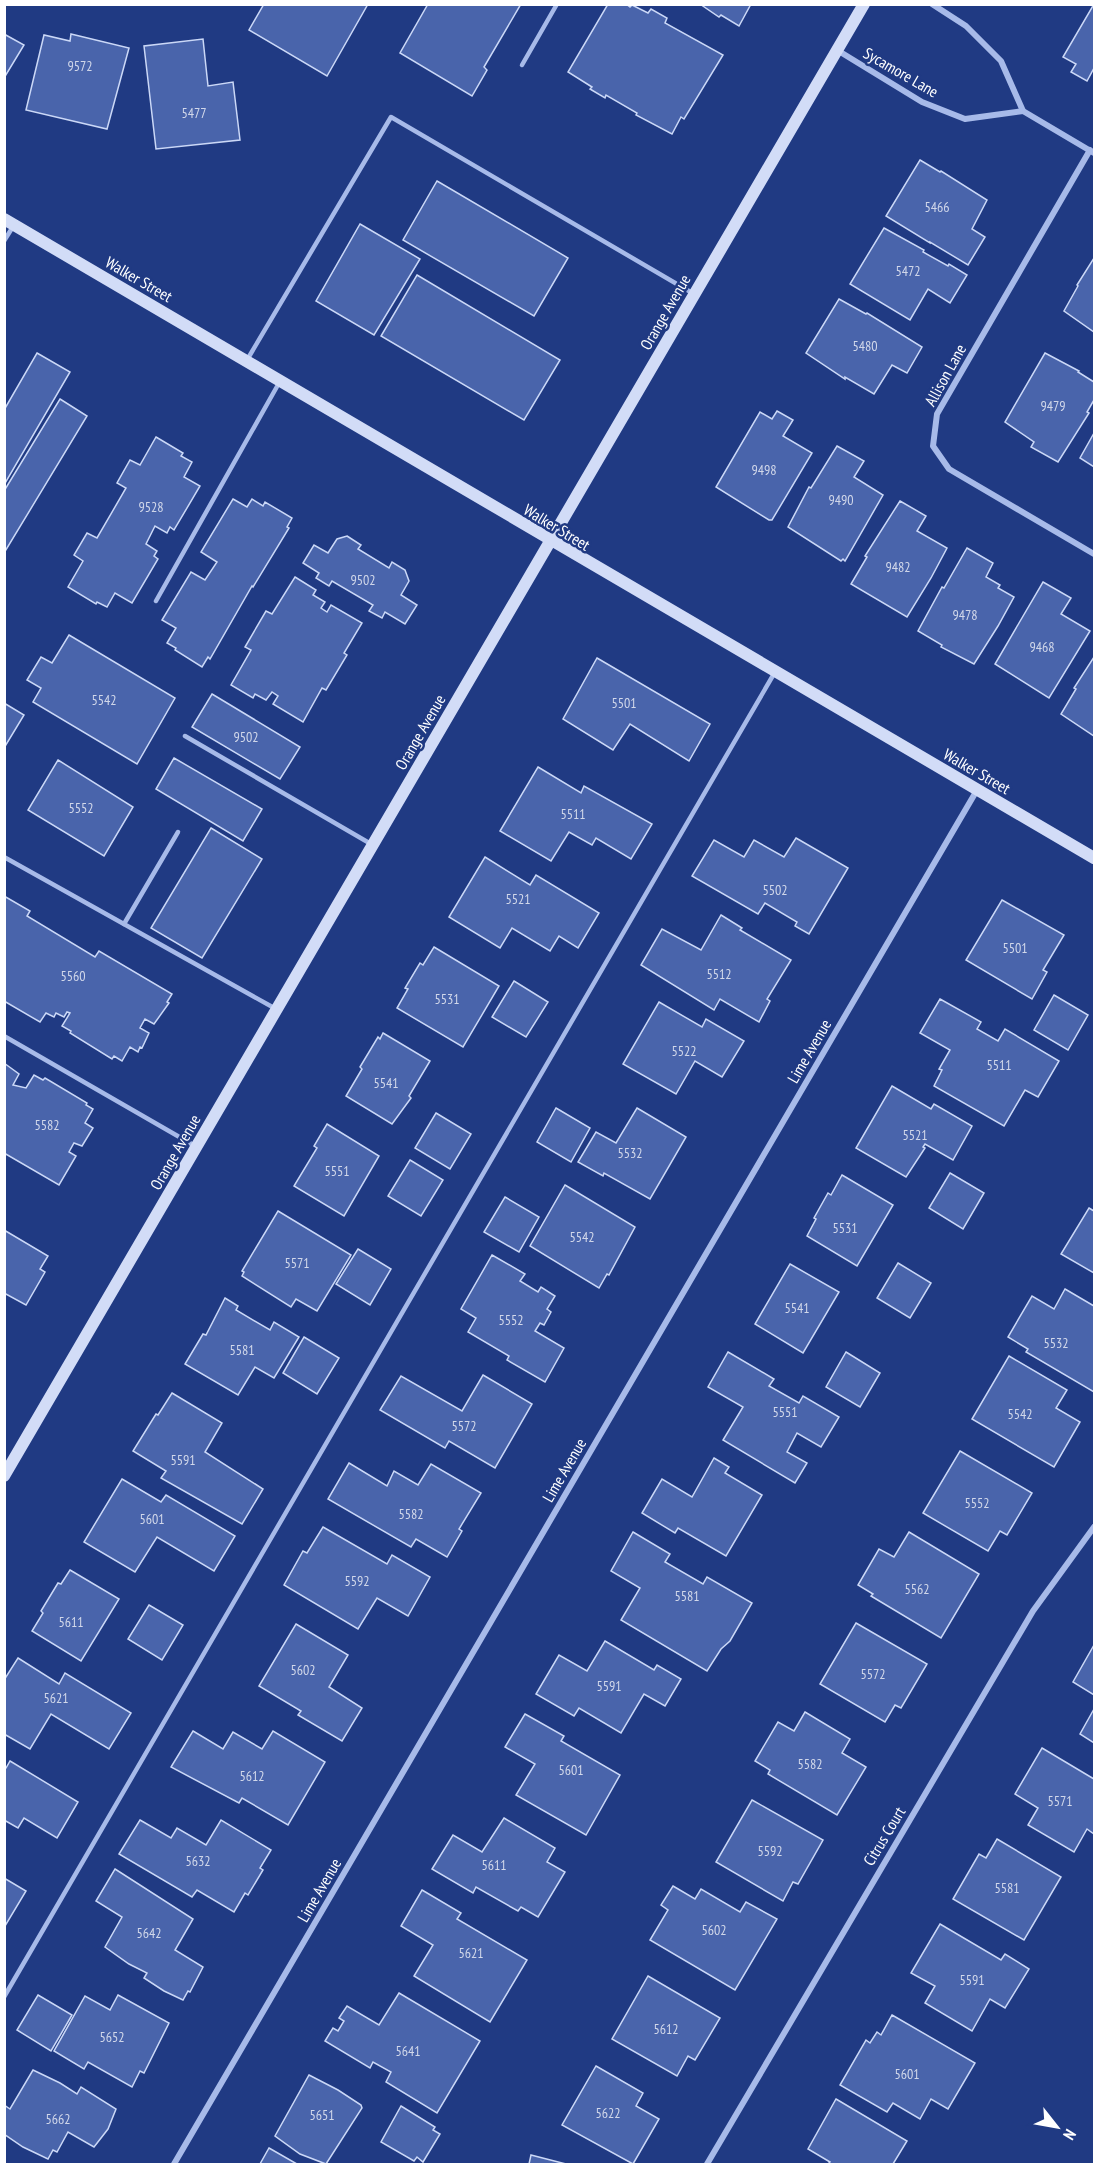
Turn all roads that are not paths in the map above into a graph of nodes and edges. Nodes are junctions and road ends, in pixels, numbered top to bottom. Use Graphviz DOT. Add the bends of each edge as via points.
graph roads {
  1 [pos="557,4"];
  2 [pos="864,4"];
  3 [pos="932,4"];
  4 [pos="837,50"];
  5 [pos="522,64"];
  6 [pos="1023,111"];
  7 [pos="1092,151"];
  8 [pos="9,222"];
  9 [pos="4,241"];
  10 [pos="694,294"];
  11 [pos="247,361"];
  12 [pos="280,381"];
  13 [pos="550,542"];
  14 [pos="1095,554"];
  15 [pos="156,600"];
  16 [pos="775,672"];
  17 [pos="185,736"];
  18 [pos="977,790"];
  19 [pos="178,832"];
  20 [pos="374,846"];
  21 [pos="4,857"];
  22 [pos="1095,858"];
  23 [pos="124,924"];
  24 [pos="278,1010"];
  25 [pos="4,1036"];
  26 [pos="197,1147"];
  27 [pos="4,1476"];
  28 [pos="1095,1527"];
  29 [pos="4,1997"];
  30 [pos="174,2164"];
  31 [pos="706,2164"];
  1 -- 5 [label="lane"];
  2 -- 4 [label="main road, Orange Avenue"];
  3 -- 6 [label="street" via="966,26 1001,61"];
  4 -- 6 [label="street, Sycamore Lane" via="922,102 965,119"];
  4 -- 10 [label="main road, Orange Avenue"];
  6 -- 7 [label="street"];
  7 -- 14 [label="street, Allison Lane" via="937,414 933,446 948,469"];
  8 -- 9 [label="lane"];
  8 -- 11 [label="main road, Walker Street"];
  10 -- 11 [label="lane" via="391,117"];
  10 -- 13 [label="main road, Orange Avenue"];
  11 -- 12 [label="main road, Walker Street"];
  12 -- 13 [label="main road, Walker Street"];
  12 -- 15 [label="lane"];
  13 -- 16 [label="main road, Walker Street"];
  13 -- 20 [label="main road, Orange Avenue"];
  16 -- 18 [label="main road, Walker Street"];
  16 -- 29 [label="lane"];
  17 -- 20 [label="lane"];
  18 -- 22 [label="main road, Walker Street"];
  18 -- 30 [label="street, Lime Avenue"];
  19 -- 23 [label="lane"];
  20 -- 24 [label="main road, Orange Avenue"];
  21 -- 23 [label="lane"];
  23 -- 24 [label="lane"];
  24 -- 26 [label="main road, Orange Avenue"];
  25 -- 26 [label="lane"];
  26 -- 27 [label="main road, Orange Avenue"];
  28 -- 31 [label="street, Citrus Court" via="1033,1611"];
}
